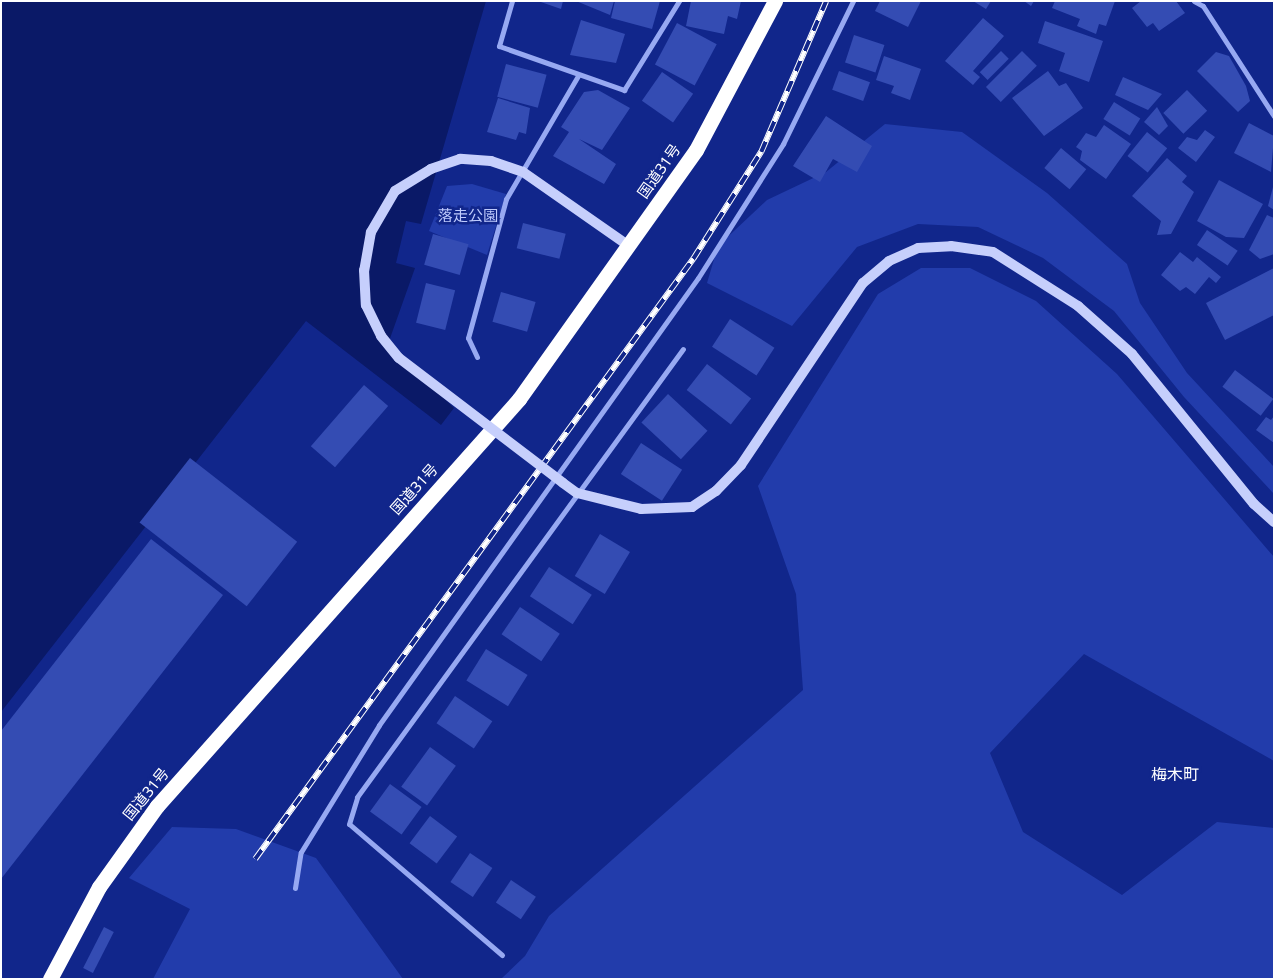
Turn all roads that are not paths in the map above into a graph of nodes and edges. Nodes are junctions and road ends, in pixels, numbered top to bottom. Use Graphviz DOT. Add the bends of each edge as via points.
graph roads {
  1 [pos="512,1"];
  2 [pos="679,1"];
  3 [pos="775,1"];
  4 [pos="853,1"];
  5 [pos="1194,1"];
  6 [pos="578,76"];
  7 [pos="1274,116"];
  8 [pos="523,172"];
  9 [pos="629,246"];
  10 [pos="683,349"];
  11 [pos="477,356"];
  12 [pos="578,493"];
  13 [pos="1274,522"];
  14 [pos="295,888"];
  15 [pos="502,955"];
  16 [pos="50,979"];
  1 -- 6 [label="street" via="500,46"];
  2 -- 6 [label="street" via="624,90"];
  3 -- 9 [label="highway, 国道31号" via="696,150"];
  4 -- 14 [label="street" via="783,144 698,278 379,724 301,852"];
  5 -- 7 [label="street" via="1203,6"];
  6 -- 8 [label="street"];
  8 -- 9 [label="street"];
  8 -- 11 [label="street" via="506,198 468,338"];
  8 -- 12 [label="street, bridge" via="490,161 460,159 431,169 395,192 371,232 364,270 366,305 381,336 399,358"];
  9 -- 16 [label="highway, 国道31号" via="519,399 157,806 99,887"];
  10 -- 12 [label="street"];
  12 -- 13 [label="street" via="641,509 692,507 716,491 741,465 863,282 889,260 918,248 951,246 993,252 1078,306 1132,354 1254,504"];
  12 -- 15 [label="street" via="357,797 349,824"];
}
